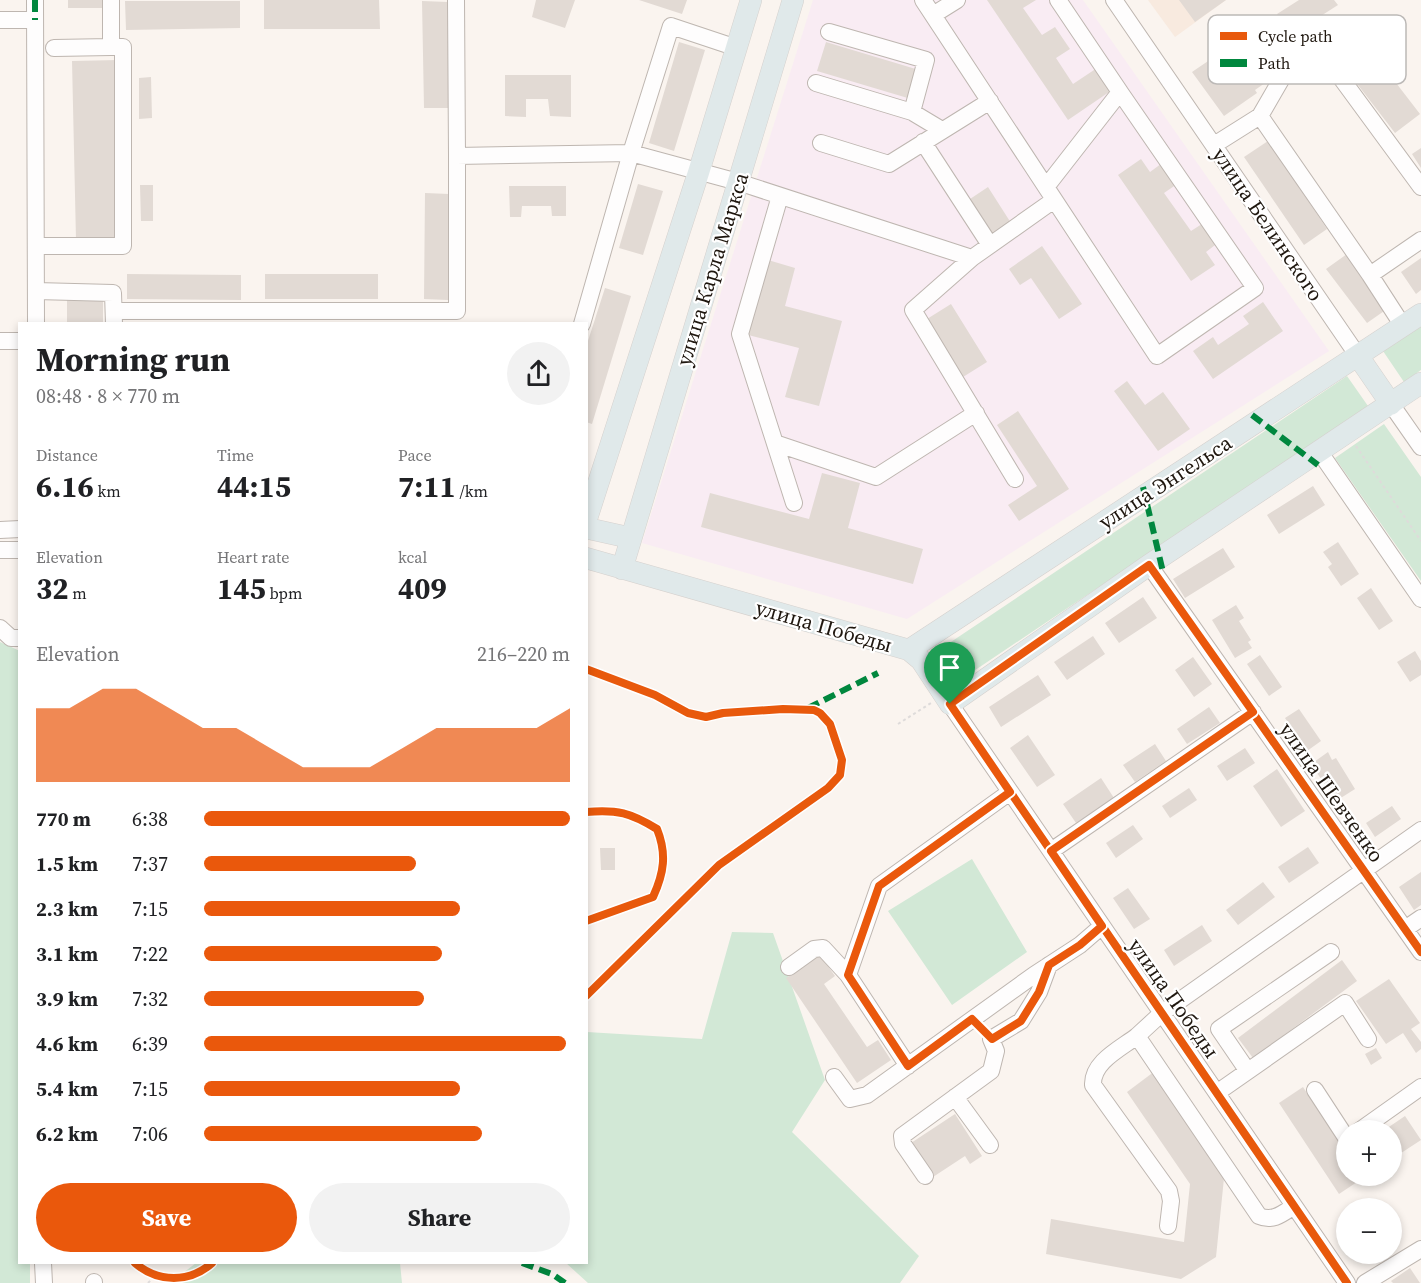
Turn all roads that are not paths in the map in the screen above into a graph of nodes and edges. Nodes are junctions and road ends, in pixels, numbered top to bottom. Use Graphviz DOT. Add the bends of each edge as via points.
graph roads {
  1 [pos="35,0"];
  2 [pos="111,0"];
  3 [pos="456,0"];
  4 [pos="751,0"];
  5 [pos="793,0"];
  6 [pos="923,0"];
  7 [pos="957,0"];
  8 [pos="1058,0"];
  9 [pos="1114,0"];
  10 [pos="933,15"];
  11 [pos="0,20"];
  12 [pos="35,20"];
  13 [pos="830,32"];
  14 [pos="111,47"];
  15 [pos="54,48"];
  16 [pos="737,48"];
  17 [pos="816,83"];
  18 [pos="1279,84"];
  19 [pos="1345,84"];
  20 [pos="1120,92"];
  21 [pos="990,101"];
  22 [pos="912,112"];
  23 [pos="1260,116"];
  24 [pos="942,130"];
  25 [pos="923,142"];
  26 [pos="821,143"];
  27 [pos="1214,145"];
  28 [pos="631,153"];
  29 [pos="457,156"];
  30 [pos="699,171"];
  31 [pos="738,182"];
  32 [pos="1421,187"];
  33 [pos="1050,193"];
  34 [pos="780,196"];
  35 [pos="1421,240"];
  36 [pos="990,245"];
  37 [pos="36,246"];
  38 [pos="972,258"];
  39 [pos="1370,275"];
  40 [pos="36,291"];
  41 [pos="1421,314"];
  42 [pos="114,317"];
  43 [pos="36,322"];
  44 [pos="583,322"];
  45 [pos="1403,326"];
  46 [pos="0,341"];
  47 [pos="18,341"];
  48 [pos="1358,356"];
  49 [pos="1421,383"];
  50 [pos="1391,404"];
  51 [pos="976,413"];
  52 [pos="775,443"];
  53 [pos="1421,447"];
  54 [pos="1319,452"];
  55 [pos="1015,479"];
  56 [pos="794,503"];
  57 [pos="588,515"];
  58 [pos="588,528"];
  59 [pos="0,530"];
  60 [pos="18,530"];
  61 [pos="631,538"];
  62 [pos="0,550"];
  63 [pos="18,550"];
  64 [pos="588,559"];
  65 [pos="1149,565"];
  66 [pos="622,569"];
  67 [pos="1421,599"];
  68 [pos="0,628"];
  69 [pos="18,638"];
  70 [pos="909,650"];
  71 [pos="941,703"];
  72 [pos="1253,712"];
  73 [pos="1010,792"];
  74 [pos="1421,831"];
  75 [pos="1051,851"];
  76 [pos="1364,870"];
  77 [pos="1421,918"];
  78 [pos="1102,926"];
  79 [pos="1405,929"];
  80 [pos="1331,952"];
  81 [pos="1421,952"];
  82 [pos="1049,965"];
  83 [pos="789,968"];
  84 [pos="848,975"];
  85 [pos="1162,1013"];
  86 [pos="972,1019"];
  87 [pos="1137,1036"];
  88 [pos="992,1039"];
  89 [pos="1368,1039"];
  90 [pos="908,1066"];
  91 [pos="1247,1070"];
  92 [pos="834,1077"];
  93 [pos="1421,1087"];
  94 [pos="1315,1090"];
  95 [pos="1218,1092"];
  96 [pos="956,1097"];
  97 [pos="1374,1120"];
  98 [pos="1336,1122"];
  99 [pos="990,1145"];
  100 [pos="925,1176"];
  101 [pos="1294,1206"];
  102 [pos="1168,1226"];
  103 [pos="1420,1253"];
  104 [pos="43,1264"];
  105 [pos="44,1283"];
  106 [pos="1347,1283"];
  107 [pos="1365,1283"];
  1 -- 12 [label="street"];
  2 -- 14 [label="street"];
  3 -- 29 [label="street"];
  4 -- 16 [label="main road, улица Карла Маркса"];
  5 -- 31 [label="main road, улица Карла Маркса"];
  6 -- 10 [label="street"];
  7 -- 10 [label="street"];
  8 -- 20 [label="street"];
  9 -- 27 [label="street, улица Белинского"];
  10 -- 21 [label="street"];
  11 -- 12 [label="street"];
  12 -- 37 [label="street"];
  13 -- 22 [label="street" via="926,60"];
  14 -- 15 [label="street"];
  14 -- 37 [label="street" via="123,47 123,246"];
  16 -- 28 [label="street" via="671,26"];
  16 -- 30 [label="main road, улица Карла Маркса"];
  17 -- 22 [label="street"];
  18 -- 23 [label="street"];
  19 -- 32 [label="street"];
  20 -- 33 [label="street"];
  20 -- 33 [label="street" via="1255,288 1157,356"];
  21 -- 24 [label="street"];
  21 -- 33 [label="street"];
  22 -- 24 [label="street"];
  23 -- 27 [label="street"];
  23 -- 39 [label="street"];
  24 -- 25 [label="street"];
  25 -- 26 [label="street" via="888,164"];
  25 -- 36 [label="street"];
  27 -- 48 [label="street, улица Белинского"];
  28 -- 29 [label="street"];
  28 -- 30 [label="street"];
  28 -- 44 [label="street"];
  29 -- 42 [label="street" via="457,311"];
  30 -- 31 [label="street"];
  30 -- 57 [label="main road, улица Карла Маркса"];
  31 -- 34 [label="street"];
  31 -- 61 [label="main road, улица Карла Маркса"];
  33 -- 36 [label="street"];
  34 -- 38 [label="street"];
  34 -- 52 [label="street" via="740,334"];
  35 -- 39 [label="street"];
  36 -- 38 [label="street"];
  37 -- 40 [label="street"];
  38 -- 51 [label="street" via="914,310"];
  39 -- 45 [label="street"];
  40 -- 42 [label="street" via="113,293"];
  40 -- 43 [label="street"];
  41 -- 45 [label="main road, улица Энгельса"];
  45 -- 48 [label="main road, улица Энгельса"];
  46 -- 47 [label="street"];
  48 -- 50 [label="main road, улица Белинского"];
  48 -- 70 [label="main road, улица Энгельса"];
  49 -- 50 [label="main road"];
  50 -- 53 [label="street, улица Белинского"];
  50 -- 54 [label="main road"];
  51 -- 52 [label="street" via="876,477"];
  51 -- 55 [label="street"];
  52 -- 56 [label="street"];
  54 -- 65 [label="main road"];
  54 -- 67 [label="street"];
  58 -- 61 [label="main road"];
  59 -- 60 [label="street"];
  61 -- 66 [label="main road"];
  62 -- 63 [label="street"];
  64 -- 66 [label="main road, улица Победы"];
  65 -- 71 [label="main road"];
  65 -- 72 [label="street, улица Шевченко"];
  66 -- 70 [label="main road, улица Победы"];
  68 -- 69 [label="street" via="11,638"];
  70 -- 71 [label="main road, улица Победы" via="921,660"];
  71 -- 73 [label="street, улица Победы"];
  72 -- 75 [label="street"];
  72 -- 76 [label="street, улица Шевченко"];
  73 -- 75 [label="street, улица Победы"];
  73 -- 84 [label="street" via="879,886"];
  74 -- 76 [label="street"];
  75 -- 78 [label="street, улица Победы"];
  76 -- 79 [label="street, улица Шевченко"];
  76 -- 85 [label="street"];
  77 -- 79 [label="street"];
  78 -- 82 [label="street"];
  78 -- 85 [label="street, улица Победы"];
  79 -- 81 [label="street, улица Шевченко"];
  80 -- 91 [label="street" via="1219,1029"];
  82 -- 86 [label="street"];
  82 -- 88 [label="street" via="1039,992 1021,1021"];
  83 -- 84 [label="street" via="814,949 823,948"];
  84 -- 90 [label="street"];
  85 -- 87 [label="street"];
  85 -- 95 [label="street, улица Победы"];
  86 -- 88 [label="street"];
  86 -- 90 [label="street"];
  87 -- 101 [label="street" via="1259,1216 1267,1220 1277,1218"];
  87 -- 102 [label="street" via="1098,1065 1092,1075 1093,1085 1169,1191"];
  88 -- 96 [label="street" via="996,1051 991,1071"];
  89 -- 91 [label="street" via="1345,1003"];
  90 -- 92 [label="street" via="867,1095 850,1099"];
  91 -- 95 [label="street"];
  93 -- 97 [label="street"];
  94 -- 98 [label="street"];
  95 -- 101 [label="street, улица Победы"];
  96 -- 99 [label="street"];
  96 -- 100 [label="street" via="902,1136 903,1144"];
  101 -- 106 [label="street, улица Победы"];
  103 -- 107 [label="street"];
  104 -- 105 [label="street"];
}
